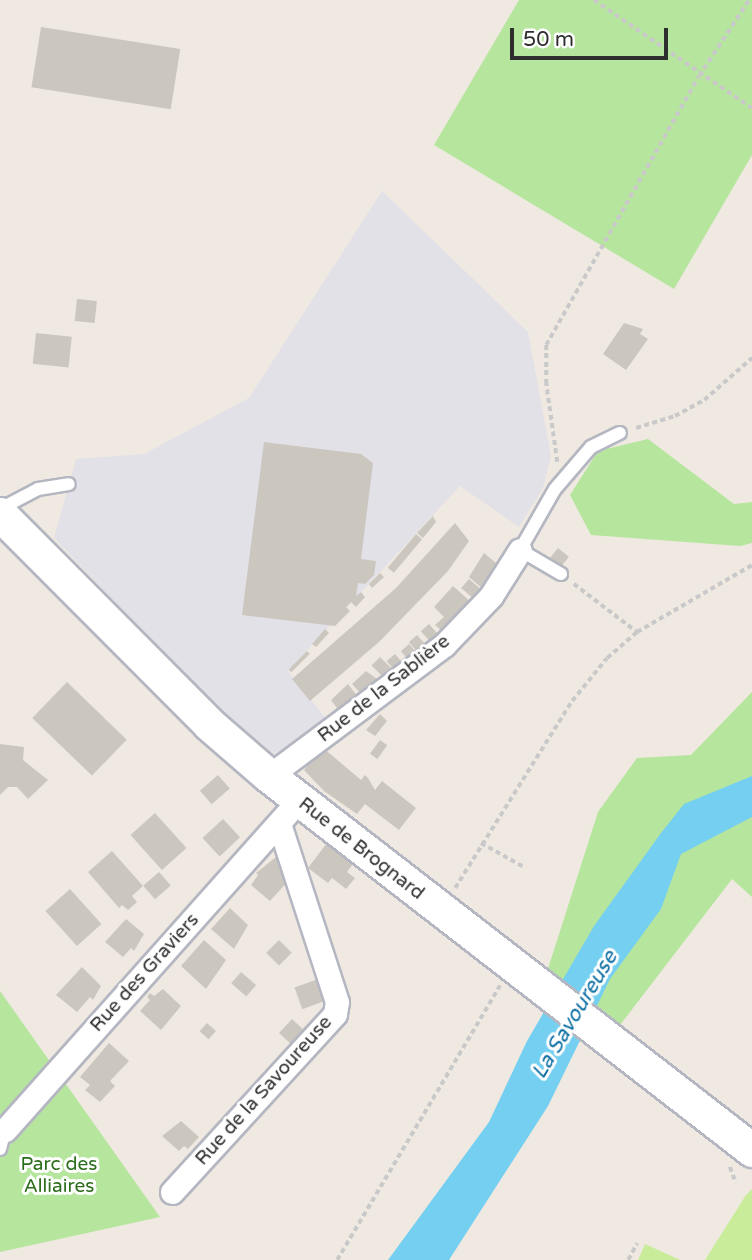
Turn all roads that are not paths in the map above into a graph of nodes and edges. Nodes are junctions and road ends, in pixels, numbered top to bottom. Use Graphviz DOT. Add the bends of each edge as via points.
graph roads {
  1 [pos="620,433"];
  2 [pos="69,484"];
  3 [pos="0,512"];
  4 [pos="520,550"];
  5 [pos="561,574"];
  6 [pos="269,776"];
  7 [pos="289,812"];
  8 [pos="3,1139"];
  9 [pos="752,1150"];
  10 [pos="172,1192"];
  1 -- 4 [label="lane, Rue de la Sablière" via="591,447 555,489"];
  2 -- 3 [label="lane" via="38,489"];
  3 -- 6 [label="street, Rue de Brognard" via="209,724"];
  4 -- 5 [label="lane"];
  4 -- 6 [label="street, Rue de la Sablière" via="491,596 444,645"];
  6 -- 7 [label="street, Rue de Brognard"];
  7 -- 8 [label="street, Rue des Graviers"];
  7 -- 9 [label="street, Rue de Brognard" via="542,990"];
  7 -- 10 [label="street, Rue de la Savoureuse" via="337,1002 335,1014"];
}
